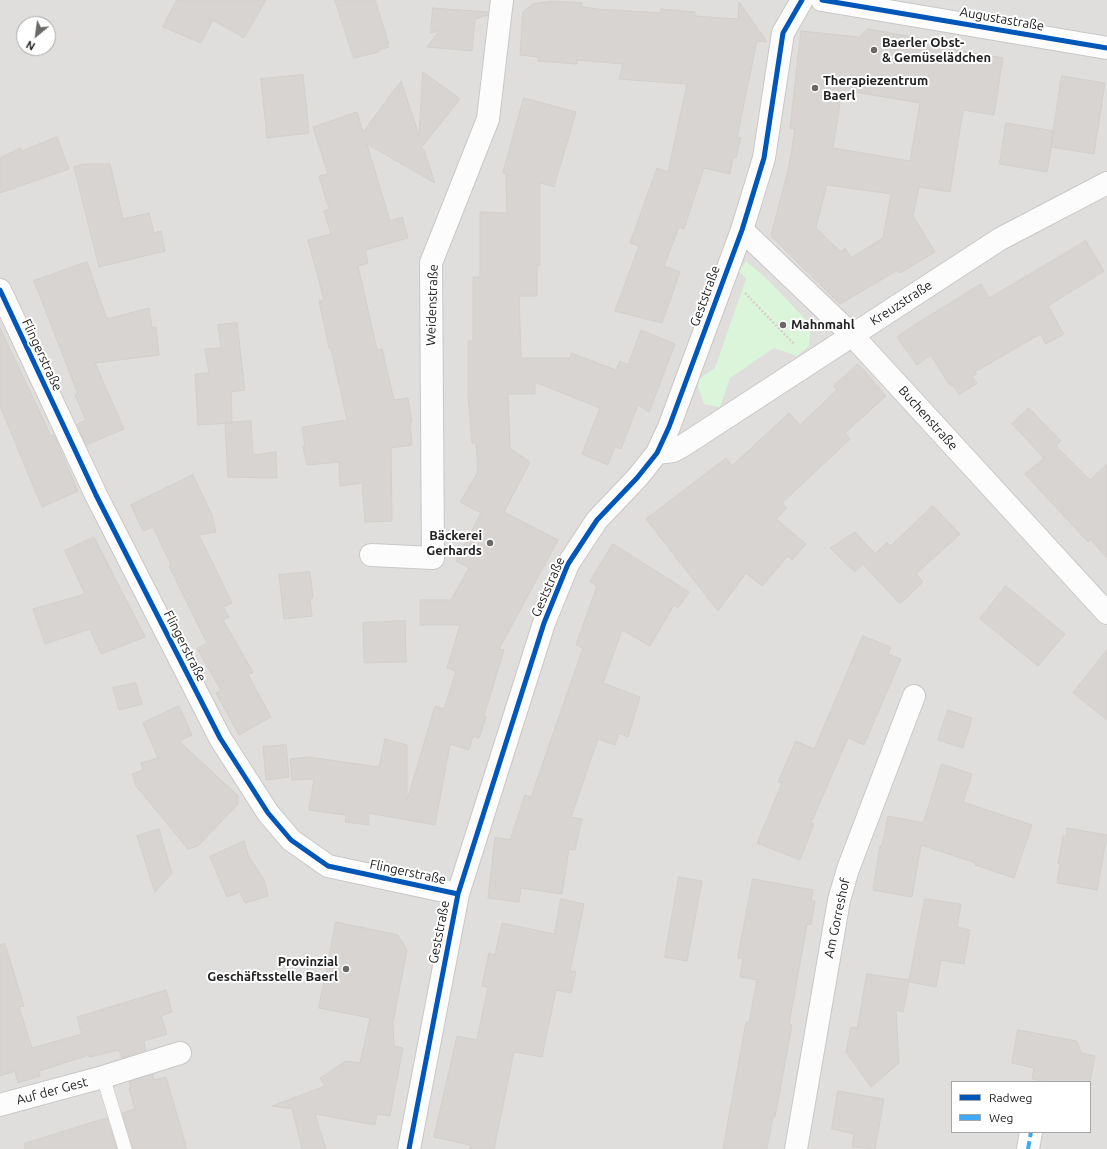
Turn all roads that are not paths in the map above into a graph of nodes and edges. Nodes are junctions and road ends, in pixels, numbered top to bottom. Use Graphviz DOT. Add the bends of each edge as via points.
graph roads {
  1 [pos="502,0"];
  2 [pos="802,0"];
  3 [pos="822,0"];
  4 [pos="1107,48"];
  5 [pos="1107,183"];
  6 [pos="742,230"];
  7 [pos="0,290"];
  8 [pos="852,335"];
  9 [pos="657,453"];
  10 [pos="371,555"];
  11 [pos="1107,613"];
  12 [pos="914,696"];
  13 [pos="458,894"];
  14 [pos="180,1053"];
  15 [pos="103,1076"];
  16 [pos="0,1105"];
  17 [pos="1031,1133"];
  18 [pos="126,1149"];
  19 [pos="408,1149"];
  20 [pos="796,1149"];
  21 [pos="1028,1149"];
  1 -- 10 [label="street, Weidenstraße" via="488,119 431,263 433,558"];
  2 -- 6 [label="street, Geststraße" via="783,33 764,158"];
  3 -- 4 [label="street, Augustastraße"];
  5 -- 8 [label="street, Kreuzstraße" via="1000,239"];
  6 -- 8 [label="street, Buchenstraße"];
  6 -- 9 [label="street, Geststraße"];
  7 -- 13 [label="street, Flingerstraße" via="96,495 220,738 268,813 291,840 328,866"];
  8 -- 9 [label="street, Kreuzstraße" via="684,445 673,451"];
  8 -- 11 [label="street, Buchenstraße"];
  9 -- 13 [label="street, Geststraße" via="597,520 568,564 544,623"];
  12 -- 20 [label="street, Am Gorreshof" via="848,869 839,900"];
  13 -- 19 [label="street, Geststraße"];
  14 -- 15 [label="street, Auf der Gest"];
  15 -- 16 [label="street, Auf der Gest"];
  15 -- 18 [label="lane, Auf der Gest"];
  17 -- 21 [label="street"];
}
